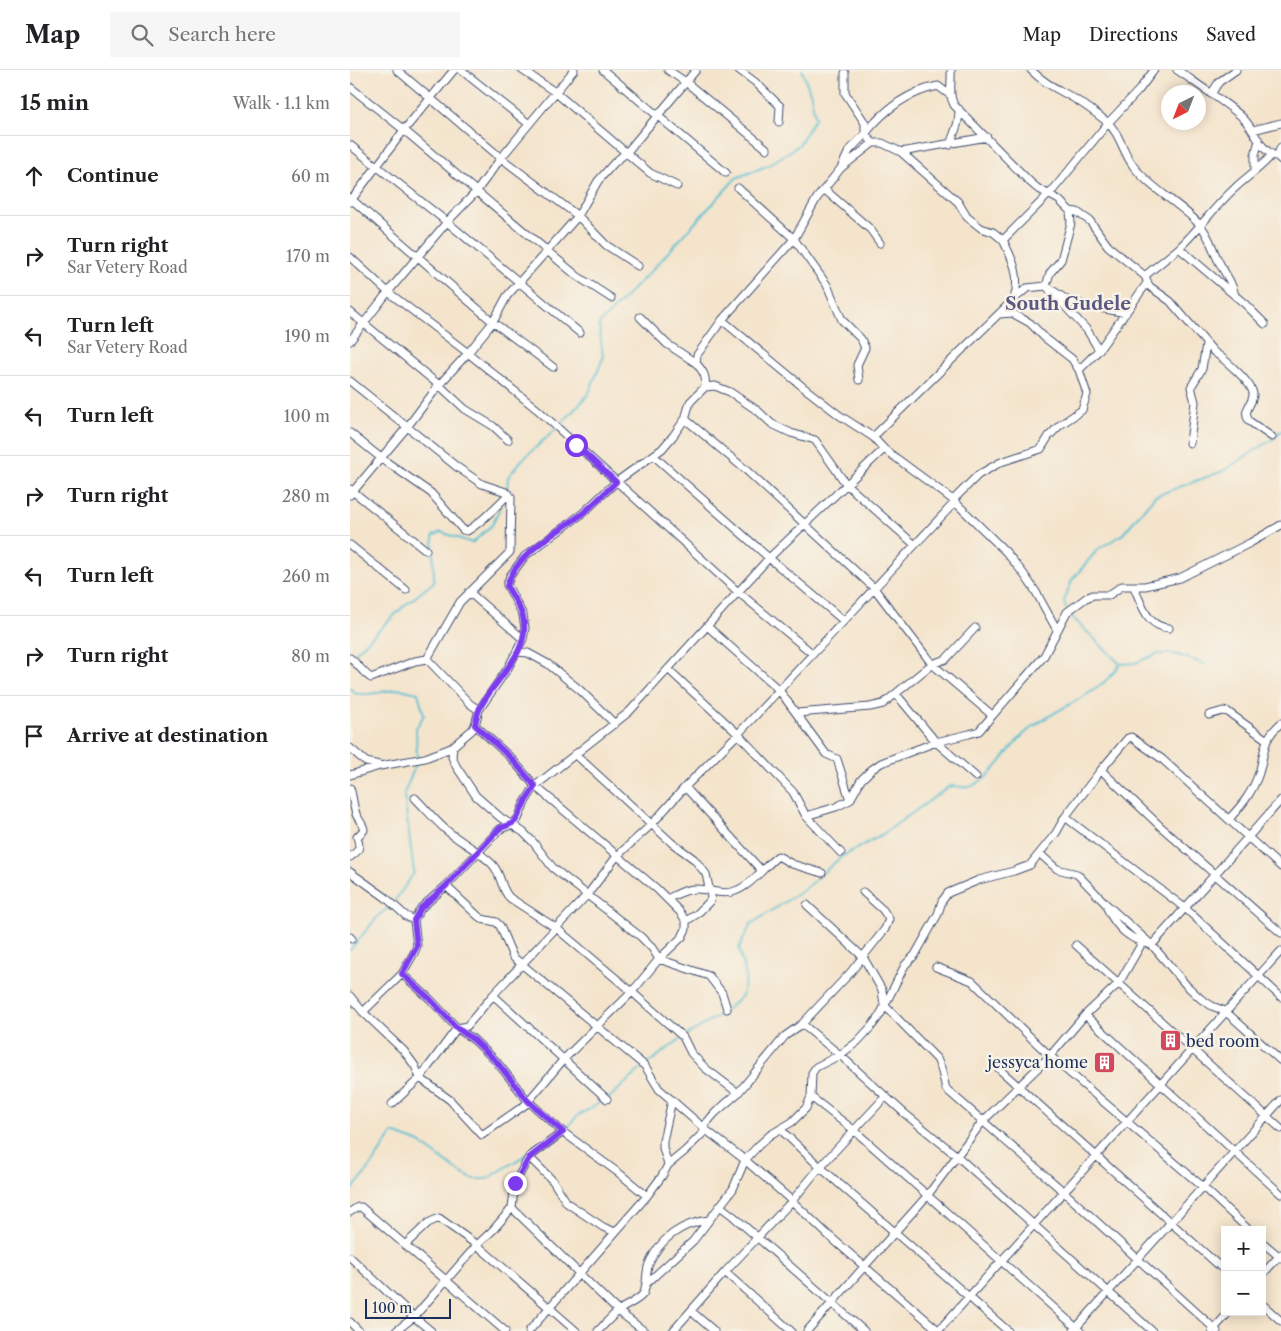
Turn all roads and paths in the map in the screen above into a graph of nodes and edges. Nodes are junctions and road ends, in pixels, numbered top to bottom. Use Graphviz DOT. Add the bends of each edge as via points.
graph roads {
  1 [pos="397,70"];
  2 [pos="454,70"];
  3 [pos="462,70"];
  4 [pos="522,70"];
  5 [pos="574,70"];
  6 [pos="603,70"];
  7 [pos="668,70"];
  8 [pos="696,70"];
  9 [pos="739,70"];
  10 [pos="951,70"];
  11 [pos="1031,70"];
  12 [pos="1154,70"];
  13 [pos="1177,70"];
  14 [pos="1236,70"];
  15 [pos="845,74"];
  16 [pos="686,83"];
  17 [pos="350,87"];
  18 [pos="555,92"];
  19 [pos="1211,94"];
  20 [pos="950,95"];
  21 [pos="431,98"];
  22 [pos="959,109"];
  23 [pos="657,116"];
  24 [pos="779,122"];
  25 [pos="1108,123"];
  26 [pos="1281,123"];
  27 [pos="529,124"];
  28 [pos="404,130"];
  29 [pos="1253,130"];
  30 [pos="865,134"];
  31 [pos="987,138"];
  32 [pos="1259,140"];
  33 [pos="873,143"];
  34 [pos="350,145"];
  35 [pos="950,145"];
  36 [pos="767,149"];
  37 [pos="627,152"];
  38 [pos="901,152"];
  39 [pos="1278,154"];
  40 [pos="501,158"];
  41 [pos="377,166"];
  42 [pos="841,168"];
  43 [pos="1255,169"];
  44 [pos="726,173"];
  45 [pos="677,186"];
  46 [pos="738,188"];
  47 [pos="824,189"];
  48 [pos="476,192"];
  49 [pos="1048,194"];
  50 [pos="351,200"];
  51 [pos="1070,211"];
  52 [pos="578,216"];
  53 [pos="447,222"];
  54 [pos="1200,225"];
  55 [pos="794,238"];
  56 [pos="1003,240"];
  57 [pos="880,243"];
  58 [pos="1179,248"];
  59 [pos="547,250"];
  60 [pos="419,256"];
  61 [pos="350,257"];
  62 [pos="638,266"];
  63 [pos="1146,280"];
  64 [pos="520,282"];
  65 [pos="1046,286"];
  66 [pos="388,292"];
  67 [pos="1235,296"];
  68 [pos="612,298"];
  69 [pos="1014,299"];
  70 [pos="350,312"];
  71 [pos="1126,313"];
  72 [pos="999,314"];
  73 [pos="640,317"];
  74 [pos="722,320"];
  75 [pos="493,322"];
  76 [pos="364,323"];
  77 [pos="1265,324"];
  78 [pos="580,333"];
  79 [pos="350,341"];
  80 [pos="1206,344"];
  81 [pos="1099,350"];
  82 [pos="468,353"];
  83 [pos="696,363"];
  84 [pos="553,367"];
  85 [pos="1079,370"];
  86 [pos="859,380"];
  87 [pos="350,381"];
  88 [pos="439,385"];
  89 [pos="705,387"];
  90 [pos="685,419"];
  91 [pos="408,426"];
  92 [pos="350,433"];
  93 [pos="873,437"];
  94 [pos="1272,437"];
  95 [pos="508,440"];
  96 [pos="1190,443"];
  97 [pos="884,448"];
  98 [pos="654,456"];
  99 [pos="381,458"];
  100 [pos="616,482"];
  101 [pos="846,484"];
  102 [pos="351,492"];
  103 [pos="509,494"];
  104 [pos="954,501"];
  105 [pos="804,524"];
  106 [pos="1281,525"];
  107 [pos="350,545"];
  108 [pos="915,545"];
  109 [pos="426,550"];
  110 [pos="769,558"];
  111 [pos="1134,587"];
  112 [pos="874,588"];
  113 [pos="406,590"];
  114 [pos="737,591"];
  115 [pos="469,592"];
  116 [pos="844,621"];
  117 [pos="707,626"];
  118 [pos="975,628"];
  119 [pos="1169,628"];
  120 [pos="1057,630"];
  121 [pos="523,639"];
  122 [pos="517,652"];
  123 [pos="813,654"];
  124 [pos="350,658"];
  125 [pos="427,659"];
  126 [pos="932,664"];
  127 [pos="668,669"];
  128 [pos="779,690"];
  129 [pos="896,694"];
  130 [pos="479,710"];
  131 [pos="797,713"];
  132 [pos="992,715"];
  133 [pos="1209,716"];
  134 [pos="1281,723"];
  135 [pos="615,724"];
  136 [pos="475,725"];
  137 [pos="738,734"];
  138 [pos="1267,740"];
  139 [pos="936,742"];
  140 [pos="453,747"];
  141 [pos="350,748"];
  142 [pos="575,754"];
  143 [pos="380,766"];
  144 [pos="1101,770"];
  145 [pos="350,775"];
  146 [pos="976,777"];
  147 [pos="535,786"];
  148 [pos="685,787"];
  149 [pos="350,788"];
  150 [pos="415,798"];
  151 [pos="850,800"];
  152 [pos="1280,802"];
  153 [pos="806,816"];
  154 [pos="1065,817"];
  155 [pos="1229,819"];
  156 [pos="511,825"];
  157 [pos="651,825"];
  158 [pos="1249,837"];
  159 [pos="478,852"];
  160 [pos="841,853"];
  161 [pos="1040,854"];
  162 [pos="617,856"];
  163 [pos="350,857"];
  164 [pos="1281,867"];
  165 [pos="762,871"];
  166 [pos="350,872"];
  167 [pos="822,873"];
  168 [pos="1216,874"];
  169 [pos="446,886"];
  170 [pos="709,891"];
  171 [pos="863,892"];
  172 [pos="588,894"];
  173 [pos="667,899"];
  174 [pos="1105,903"];
  175 [pos="807,905"];
  176 [pos="1185,908"];
  177 [pos="414,920"];
  178 [pos="686,922"];
  179 [pos="556,928"];
  180 [pos="1281,933"];
  181 [pos="1142,943"];
  182 [pos="1076,945"];
  183 [pos="1152,945"];
  184 [pos="1281,952"];
  185 [pos="863,957"];
  186 [pos="659,959"];
  187 [pos="522,964"];
  188 [pos="936,967"];
  189 [pos="402,974"];
  190 [pos="1258,976"];
  191 [pos="1118,983"];
  192 [pos="632,992"];
  193 [pos="493,995"];
  194 [pos="350,996"];
  195 [pos="1281,996"];
  196 [pos="884,1005"];
  197 [pos="727,1009"];
  198 [pos="363,1012"];
  199 [pos="1225,1012"];
  200 [pos="1085,1016"];
  201 [pos="802,1024"];
  202 [pos="596,1027"];
  203 [pos="457,1028"];
  204 [pos="1192,1049"];
  205 [pos="840,1055"];
  206 [pos="1050,1056"];
  207 [pos="564,1059"];
  208 [pos="1281,1062"];
  209 [pos="999,1069"];
  210 [pos="420,1078"];
  211 [pos="1161,1084"];
  212 [pos="1018,1087"];
  213 [pos="738,1093"];
  214 [pos="886,1096"];
  215 [pos="812,1097"];
  216 [pos="607,1099"];
  217 [pos="672,1100"];
  218 [pos="1281,1100"];
  219 [pos="528,1101"];
  220 [pos="392,1104"];
  221 [pos="1267,1117"];
  222 [pos="983,1121"];
  223 [pos="1127,1122"];
  224 [pos="704,1129"];
  225 [pos="780,1129"];
  226 [pos="1281,1130"];
  227 [pos="855,1131"];
  228 [pos="563,1132"];
  229 [pos="1234,1153"];
  230 [pos="958,1156"];
  231 [pos="1095,1156"];
  232 [pos="529,1158"];
  233 [pos="745,1160"];
  234 [pos="668,1165"];
  235 [pos="820,1167"];
  236 [pos="1203,1187"];
  237 [pos="1064,1192"];
  238 [pos="1281,1194"];
  239 [pos="647,1196"];
  240 [pos="928,1196"];
  241 [pos="792,1201"];
  242 [pos="720,1206"];
  243 [pos="512,1208"];
  244 [pos="350,1212"];
  245 [pos="709,1220"];
  246 [pos="1171,1223"];
  247 [pos="1034,1224"];
  248 [pos="1245,1226"];
  249 [pos="615,1232"];
  250 [pos="895,1233"];
  251 [pos="757,1238"];
  252 [pos="405,1245"];
  253 [pos="477,1245"];
  254 [pos="1266,1245"];
  255 [pos="1280,1256"];
  256 [pos="350,1257"];
  257 [pos="1138,1259"];
  258 [pos="1001,1262"];
  259 [pos="865,1266"];
  260 [pos="1221,1267"];
  261 [pos="1265,1271"];
  262 [pos="725,1272"];
  263 [pos="580,1274"];
  264 [pos="445,1280"];
  265 [pos="646,1284"];
  266 [pos="1108,1292"];
  267 [pos="968,1297"];
  268 [pos="832,1304"];
  269 [pos="549,1308"];
  270 [pos="1266,1308"];
  271 [pos="618,1311"];
  272 [pos="691,1311"];
  273 [pos="1226,1316"];
  274 [pos="414,1317"];
  275 [pos="1281,1321"];
  276 [pos="350,1322"];
  277 [pos="1077,1330"];
  278 [pos="1214,1330"];
  279 [pos="359,1331"];
  280 [pos="396,1331"];
  281 [pos="431,1331"];
  282 [pos="505,1331"];
  283 [pos="529,1331"];
  284 [pos="576,1331"];
  285 [pos="598,1331"];
  286 [pos="644,1331"];
  287 [pos="673,1331"];
  288 [pos="714,1331"];
  289 [pos="791,1331"];
  290 [pos="807,1331"];
  291 [pos="864,1331"];
  292 [pos="938,1331"];
  293 [pos="1008,1331"];
  294 [pos="1152,1331"];
  1 -- 21 [label="street"];
  2 -- 21 [label="street"];
  3 -- 27 [label="street"];
  4 -- 18 [label="street"];
  5 -- 18 [label="street"];
  6 -- 23 [label="street"];
  7 -- 16 [label="street"];
  8 -- 16 [label="street"];
  9 -- 24 [label="street" via="780,106"];
  10 -- 20 [label="street"];
  11 -- 25 [label="street" via="1043,82 1078,101"];
  12 -- 25 [label="street"];
  13 -- 19 [label="street"];
  14 -- 19 [label="street" via="1219,82"];
  15 -- 30 [label="street" via="845,93 865,123"];
  16 -- 23 [label="street"];
  16 -- 36 [label="street"];
  17 -- 28 [label="street"];
  18 -- 27 [label="street"];
  18 -- 37 [label="street"];
  19 -- 29 [label="street" via="1243,118"];
  20 -- 22 [label="street"];
  20 -- 30 [label="street" via="938,86 915,92 876,120"];
  21 -- 28 [label="street"];
  21 -- 40 [label="street"];
  22 -- 31 [label="street"];
  22 -- 35 [label="street" via="959,124"];
  23 -- 37 [label="street"];
  23 -- 44 [label="street"];
  25 -- 49 [label="street"];
  25 -- 54 [label="street" via="1134,166"];
  26 -- 29 [label="street"];
  27 -- 40 [label="street"];
  28 -- 41 [label="street"];
  28 -- 48 [label="street"];
  29 -- 32 [label="street"];
  30 -- 33 [label="street"];
  30 -- 42 [label="street" via="849,151"];
  31 -- 35 [label="street"];
  31 -- 49 [label="street" via="1030,182"];
  32 -- 39 [label="street" via="1262,146"];
  32 -- 43 [label="street"];
  33 -- 38 [label="street" via="882,143"];
  33 -- 42 [label="street"];
  34 -- 41 [label="street"];
  35 -- 38 [label="street"];
  37 -- 45 [label="street" via="650,173"];
  37 -- 52 [label="street" via="598,180"];
  38 -- 56 [label="street" via="958,202 967,217"];
  39 -- 43 [label="street"];
  40 -- 48 [label="street"];
  40 -- 52 [label="street"];
  41 -- 50 [label="street"];
  41 -- 53 [label="street"];
  42 -- 47 [label="street"];
  43 -- 54 [label="street"];
  46 -- 55 [label="street"];
  47 -- 55 [label="street"];
  47 -- 57 [label="street" via="870,229"];
  48 -- 53 [label="street"];
  48 -- 59 [label="street"];
  49 -- 51 [label="street"];
  49 -- 56 [label="street"];
  50 -- 60 [label="street"];
  51 -- 63 [label="street" via="1090,221 1108,246"];
  51 -- 65 [label="street" via="1072,223 1061,260 1050,273"];
  52 -- 59 [label="street"];
  52 -- 62 [label="street" via="606,245"];
  53 -- 60 [label="street"];
  53 -- 64 [label="street"];
  54 -- 58 [label="street"];
  54 -- 67 [label="street" via="1233,283"];
  55 -- 74 [label="street"];
  55 -- 86 [label="street" via="827,285 842,320 865,348 858,365"];
  56 -- 69 [label="street" via="1014,262 1017,289"];
  58 -- 63 [label="street" via="1158,263"];
  58 -- 67 [label="street"];
  59 -- 64 [label="street"];
  59 -- 68 [label="street" via="577,276"];
  60 -- 66 [label="street"];
  60 -- 75 [label="street"];
  61 -- 66 [label="street"];
  63 -- 71 [label="street"];
  63 -- 80 [label="street" via="1170,301"];
  64 -- 75 [label="street" via="507,296"];
  64 -- 78 [label="street"];
  65 -- 69 [label="street" via="1027,288"];
  65 -- 71 [label="street" via="1070,302"];
  65 -- 81 [label="street" via="1087,330"];
  66 -- 76 [label="street"];
  66 -- 82 [label="street"];
  67 -- 77 [label="street"];
  69 -- 72 [label="street"];
  70 -- 76 [label="street"];
  71 -- 81 [label="street"];
  72 -- 85 [label="street" via="1012,313 1030,323 1072,359"];
  72 -- 93 [label="street"];
  73 -- 83 [label="street" via="667,344"];
  74 -- 83 [label="street" via="697,355"];
  74 -- 93 [label="street" via="839,415"];
  75 -- 82 [label="street"];
  75 -- 84 [label="street"];
  76 -- 79 [label="street"];
  76 -- 88 [label="street"];
  80 -- 94 [label="street" via="1248,383 1253,397 1246,411 1247,418"];
  80 -- 96 [label="street" via="1202,370 1191,387 1195,402"];
  81 -- 85 [label="street"];
  82 -- 88 [label="street"];
  82 -- 100 [label="street" via="538,410"];
  83 -- 89 [label="street" via="703,370"];
  85 -- 104 [label="street" via="1087,394 1082,410 1060,425 1041,448 1001,462 978,475"];
  87 -- 91 [label="street"];
  88 -- 91 [label="street"];
  88 -- 95 [label="street" via="465,409 493,426"];
  89 -- 90 [label="street" via="690,402"];
  89 -- 101 [label="street" via="715,386 730,392 772,424 815,440"];
  90 -- 98 [label="street"];
  90 -- 105 [label="street"];
  91 -- 99 [label="street"];
  91 -- 103 [label="street" via="482,484"];
  92 -- 99 [label="street"];
  93 -- 97 [label="street"];
  97 -- 101 [label="street"];
  97 -- 104 [label="street"];
  98 -- 100 [label="street"];
  98 -- 110 [label="street"];
  99 -- 102 [label="street"];
  99 -- 103 [label="street" via="431,493 462,530 476,526"];
  100 -- 114 [label="street"];
  100 -- 121 [label="street" via="583,513 525,556 510,576 507,586 523,615"];
  101 -- 105 [label="street"];
  101 -- 108 [label="street"];
  102 -- 109 [label="street"];
  103 -- 115 [label="street" via="512,505 510,552"];
  104 -- 108 [label="street"];
  104 -- 120 [label="street" via="1023,573"];
  105 -- 110 [label="street"];
  105 -- 112 [label="street"];
  106 -- 111 [label="street" via="1180,578"];
  107 -- 113 [label="street"];
  108 -- 112 [label="street"];
  110 -- 114 [label="street"];
  110 -- 116 [label="street"];
  111 -- 119 [label="street" via="1150,621 1156,626"];
  111 -- 120 [label="street" via="1122,586 1109,595 1093,596 1079,602 1067,612"];
  112 -- 116 [label="street"];
  112 -- 126 [label="street"];
  114 -- 117 [label="street"];
  114 -- 123 [label="street"];
  115 -- 121 [label="street"];
  115 -- 125 [label="street"];
  116 -- 123 [label="street"];
  117 -- 127 [label="street"];
  117 -- 128 [label="street"];
  118 -- 126 [label="street" via="946,659"];
  120 -- 132 [label="street" via="1044,656"];
  121 -- 122 [label="street"];
  122 -- 130 [label="street"];
  122 -- 135 [label="street" via="528,653 548,664"];
  123 -- 128 [label="street"];
  124 -- 125 [label="street" via="371,678"];
  125 -- 130 [label="street"];
  126 -- 129 [label="street"];
  126 -- 132 [label="street"];
  127 -- 135 [label="street"];
  127 -- 137 [label="street"];
  128 -- 131 [label="street"];
  128 -- 137 [label="street"];
  129 -- 131 [label="street" via="883,704 870,707"];
  129 -- 139 [label="street"];
  130 -- 136 [label="street"];
  131 -- 151 [label="street" via="826,754 837,759"];
  132 -- 139 [label="street" via="979,731"];
  133 -- 138 [label="street" via="1228,712"];
  134 -- 138 [label="street"];
  135 -- 142 [label="street"];
  136 -- 140 [label="street"];
  136 -- 147 [label="street" via="511,758"];
  137 -- 148 [label="street"];
  137 -- 153 [label="street" via="793,792"];
  138 -- 155 [label="street" via="1253,788"];
  139 -- 146 [label="street"];
  139 -- 151 [label="street" via="871,770"];
  140 -- 143 [label="street" via="425,758"];
  140 -- 156 [label="street" via="452,758 476,796"];
  141 -- 143 [label="street" via="366,762"];
  142 -- 147 [label="street"];
  142 -- 157 [label="street"];
  143 -- 145 [label="street"];
  144 -- 154 [label="street"];
  144 -- 155 [label="street" via="1131,737 1162,759"];
  144 -- 168 [label="street"];
  147 -- 156 [label="street" via="518,819"];
  147 -- 162 [label="street"];
  148 -- 157 [label="street"];
  148 -- 165 [label="street"];
  149 -- 163 [label="street" via="364,830 357,837 359,850"];
  150 -- 159 [label="street" via="446,829"];
  151 -- 153 [label="street"];
  152 -- 158 [label="street"];
  153 -- 160 [label="street"];
  154 -- 161 [label="street"];
  154 -- 176 [label="street"];
  155 -- 158 [label="street"];
  156 -- 159 [label="street" via="500,828"];
  156 -- 172 [label="street" via="534,842 553,868"];
  157 -- 162 [label="street"];
  157 -- 170 [label="street" via="702,867 708,878"];
  158 -- 164 [label="street"];
  158 -- 168 [label="street"];
  159 -- 169 [label="street"];
  159 -- 179 [label="street" via="497,869 505,893"];
  161 -- 174 [label="street" via="1057,869 1077,874"];
  161 -- 196 [label="street" via="1030,865 948,893"];
  162 -- 172 [label="street"];
  162 -- 173 [label="street"];
  165 -- 167 [label="street" via="778,856"];
  165 -- 170 [label="street" via="733,892"];
  166 -- 177 [label="street"];
  168 -- 176 [label="street"];
  168 -- 180 [label="street"];
  169 -- 177 [label="street" via="421,908"];
  169 -- 187 [label="street" via="478,916 500,926 510,953"];
  170 -- 173 [label="street" via="695,888"];
  170 -- 178 [label="street" via="710,901"];
  171 -- 185 [label="street" via="890,919"];
  172 -- 179 [label="street"];
  172 -- 186 [label="street" via="641,937"];
  173 -- 178 [label="street"];
  174 -- 181 [label="street" via="1122,930"];
  174 -- 183 [label="street"];
  175 -- 185 [label="street"];
  176 -- 183 [label="street"];
  176 -- 190 [label="street"];
  177 -- 189 [label="street" via="417,946"];
  178 -- 186 [label="street" via="682,936"];
  179 -- 187 [label="street"];
  179 -- 192 [label="street"];
  181 -- 183 [label="street"];
  181 -- 191 [label="street"];
  182 -- 191 [label="street"];
  183 -- 199 [label="street" via="1201,999"];
  184 -- 190 [label="street"];
  185 -- 196 [label="street" via="882,990"];
  185 -- 201 [label="street"];
  186 -- 192 [label="street"];
  186 -- 197 [label="street" via="709,976 718,985"];
  187 -- 193 [label="street"];
  187 -- 202 [label="street"];
  188 -- 206 [label="street" via="972,981"];
  189 -- 198 [label="street"];
  189 -- 203 [label="street"];
  190 -- 195 [label="street"];
  190 -- 199 [label="street"];
  191 -- 200 [label="street"];
  191 -- 204 [label="street"];
  192 -- 202 [label="street"];
  192 -- 213 [label="street" via="683,1037 705,1068"];
  193 -- 203 [label="street" via="467,1026"];
  193 -- 207 [label="street"];
  194 -- 198 [label="street"];
  196 -- 205 [label="street" via="871,1027"];
  196 -- 222 [label="street" via="937,1059 946,1089"];
  198 -- 210 [label="street" via="404,1051"];
  199 -- 204 [label="street"];
  199 -- 208 [label="street"];
  200 -- 206 [label="street"];
  200 -- 211 [label="street"];
  201 -- 205 [label="street"];
  201 -- 213 [label="street" via="785,1036"];
  202 -- 207 [label="street"];
  202 -- 217 [label="street" via="645,1066 660,1089"];
  203 -- 210 [label="street"];
  203 -- 219 [label="street" via="496,1061"];
  204 -- 211 [label="street"];
  204 -- 221 [label="street"];
  205 -- 214 [label="street"];
  205 -- 215 [label="street" via="816,1067 812,1073"];
  206 -- 212 [label="street"];
  206 -- 223 [label="street"];
  207 -- 216 [label="street"];
  207 -- 219 [label="street"];
  209 -- 212 [label="street"];
  210 -- 219 [label="street" via="450,1100 482,1135"];
  210 -- 220 [label="street"];
  211 -- 223 [label="street"];
  211 -- 229 [label="street"];
  212 -- 222 [label="street"];
  212 -- 231 [label="street"];
  213 -- 224 [label="street" via="715,1112"];
  214 -- 227 [label="street"];
  214 -- 230 [label="street"];
  215 -- 225 [label="street" via="792,1122"];
  215 -- 227 [label="street"];
  217 -- 224 [label="street"];
  217 -- 234 [label="street" via="663,1141"];
  218 -- 221 [label="street"];
  219 -- 228 [label="street"];
  221 -- 226 [label="street"];
  221 -- 229 [label="street"];
  222 -- 230 [label="street"];
  222 -- 237 [label="street"];
  223 -- 231 [label="street"];
  223 -- 236 [label="street"];
  224 -- 233 [label="street"];
  224 -- 234 [label="street" via="686,1151"];
  225 -- 233 [label="street"];
  225 -- 235 [label="street"];
  227 -- 235 [label="street"];
  227 -- 240 [label="street"];
  228 -- 232 [label="street"];
  228 -- 239 [label="street"];
  229 -- 236 [label="street"];
  229 -- 238 [label="street"];
  230 -- 240 [label="street"];
  230 -- 247 [label="street"];
  231 -- 237 [label="street"];
  231 -- 246 [label="street"];
  232 -- 243 [label="street" via="515,1183"];
  232 -- 249 [label="street" via="553,1181 567,1203"];
  233 -- 241 [label="street"];
  233 -- 242 [label="street" via="733,1189"];
  234 -- 239 [label="street"];
  235 -- 241 [label="street"];
  235 -- 250 [label="street"];
  236 -- 246 [label="street"];
  236 -- 248 [label="street"];
  237 -- 247 [label="street"];
  237 -- 257 [label="street"];
  239 -- 249 [label="street"];
  240 -- 250 [label="street"];
  240 -- 258 [label="street"];
  241 -- 251 [label="street"];
  241 -- 259 [label="street"];
  242 -- 245 [label="street"];
  242 -- 251 [label="street"];
  243 -- 253 [label="street"];
  243 -- 263 [label="street"];
  244 -- 252 [label="street" via="360,1207"];
  245 -- 265 [label="street" via="693,1241"];
  245 -- 265 [label="street" via="684,1226 662,1243 649,1264"];
  246 -- 257 [label="street"];
  246 -- 260 [label="street"];
  247 -- 258 [label="street"];
  247 -- 266 [label="street"];
  249 -- 263 [label="street"];
  250 -- 259 [label="street"];
  250 -- 267 [label="street"];
  251 -- 262 [label="street"];
  251 -- 268 [label="street"];
  252 -- 253 [label="street" via="428,1223 439,1218"];
  252 -- 264 [label="street"];
  253 -- 264 [label="street"];
  253 -- 269 [label="street"];
  254 -- 255 [label="street"];
  255 -- 261 [label="street"];
  256 -- 274 [label="street"];
  257 -- 266 [label="street"];
  257 -- 278 [label="street"];
  258 -- 267 [label="street"];
  258 -- 277 [label="street"];
  259 -- 268 [label="street"];
  259 -- 292 [label="street"];
  262 -- 272 [label="street"];
  262 -- 289 [label="street"];
  263 -- 269 [label="street"];
  263 -- 271 [label="street"];
  264 -- 274 [label="street"];
  264 -- 282 [label="street"];
  265 -- 271 [label="street" via="642,1295"];
  266 -- 277 [label="street"];
  266 -- 294 [label="street"];
  267 -- 292 [label="street"];
  267 -- 293 [label="street"];
  268 -- 290 [label="street"];
  268 -- 291 [label="street"];
  269 -- 283 [label="street"];
  269 -- 284 [label="street"];
  270 -- 275 [label="street"];
  271 -- 285 [label="street"];
  271 -- 286 [label="street"];
  272 -- 287 [label="street"];
  272 -- 288 [label="street"];
  273 -- 278 [label="street"];
  274 -- 280 [label="street"];
  274 -- 281 [label="street"];
  276 -- 279 [label="street"];
}
